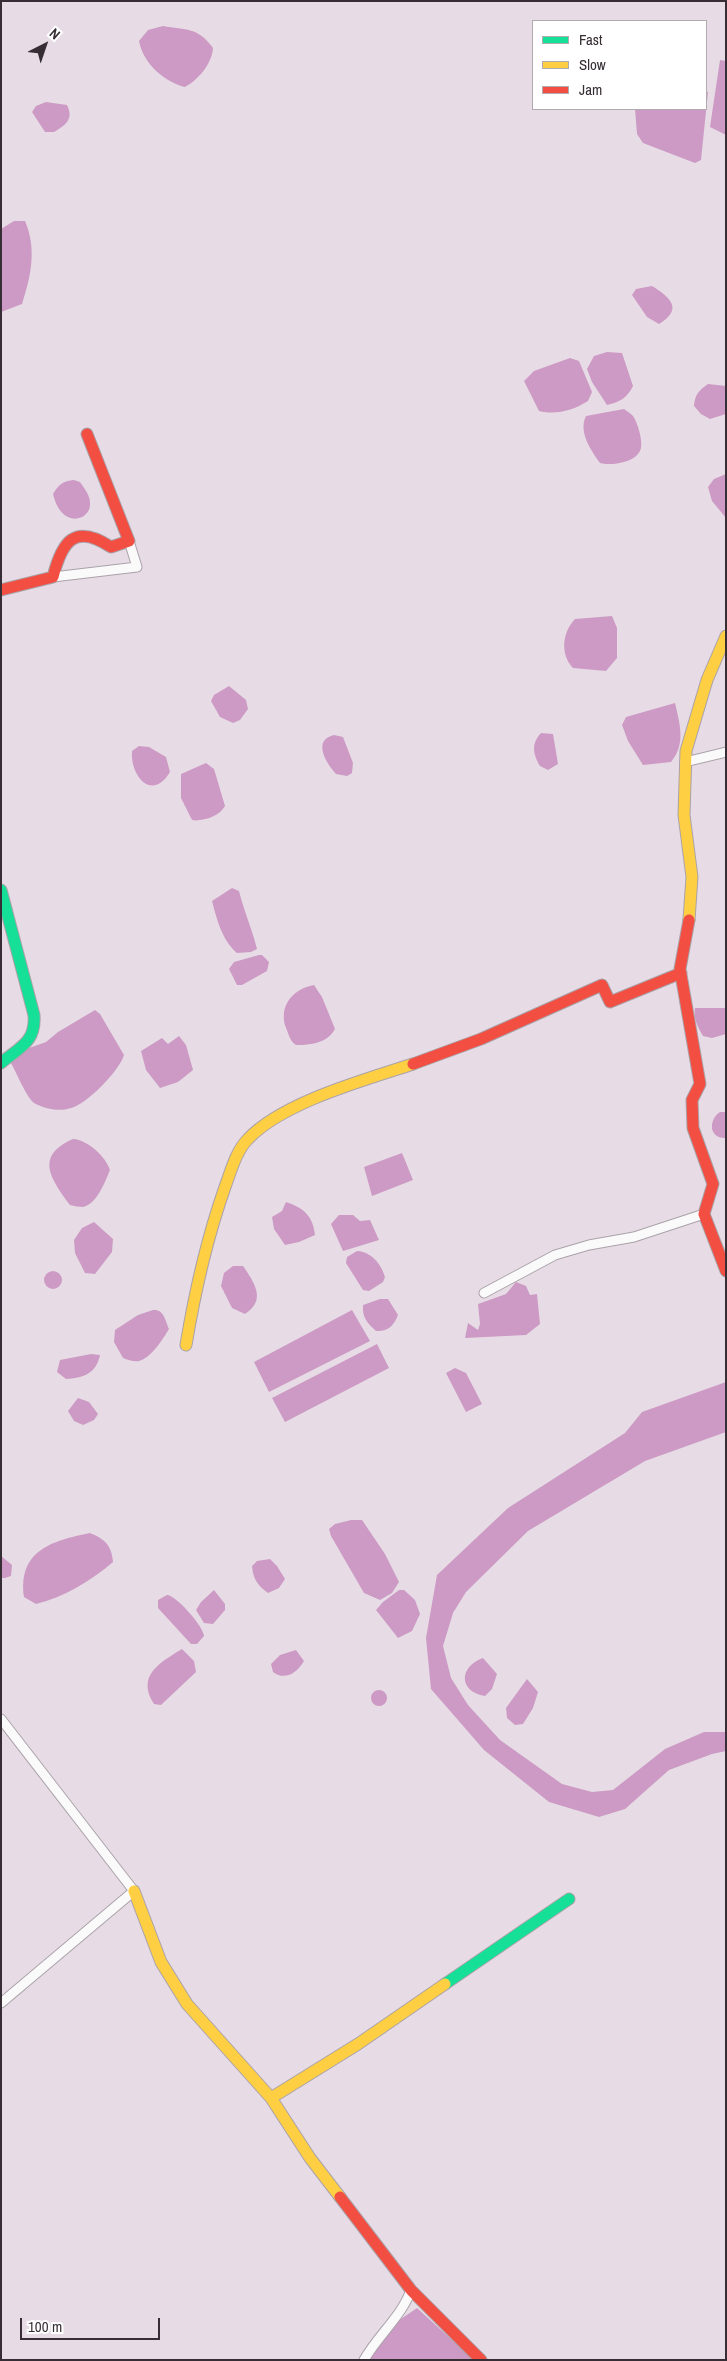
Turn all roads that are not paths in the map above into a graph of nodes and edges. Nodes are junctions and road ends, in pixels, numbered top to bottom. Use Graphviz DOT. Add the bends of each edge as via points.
graph roads {
  1 [pos="87,434"];
  2 [pos="129,541"];
  3 [pos="53,577"];
  4 [pos="1,590"];
  5 [pos="726,636"];
  6 [pos="726,752"];
  7 [pos="686,762"];
  8 [pos="1,890"];
  9 [pos="681,973"];
  10 [pos="1,1063"];
  11 [pos="704,1214"];
  12 [pos="726,1271"];
  13 [pos="484,1293"];
  14 [pos="186,1345"];
  15 [pos="1,1720"];
  16 [pos="134,1890"];
  17 [pos="569,1899"];
  18 [pos="1,2004"];
  19 [pos="271,2098"];
  20 [pos="411,2290"];
  21 [pos="364,2360"];
  22 [pos="481,2360"];
  1 -- 2 [label="street"];
  2 -- 3 [label="street" via="111,547 98,536 87,535 67,541 60,551"];
  2 -- 3 [label="street" via="137,567"];
  3 -- 4 [label="street"];
  5 -- 7 [label="street" via="707,680 686,751"];
  6 -- 7 [label="street"];
  7 -- 9 [label="street" via="684,815 692,877"];
  8 -- 10 [label="street" via="34,1015 35,1030"];
  9 -- 11 [label="street" via="700,1084 692,1100 693,1128 713,1184"];
  9 -- 14 [label="street" via="610,1002 602,986 464,1046 328,1095 270,1120 248,1138 234,1162 213,1218"];
  11 -- 12 [label="street"];
  11 -- 13 [label="street" via="634,1237 555,1255"];
  15 -- 16 [label="street"];
  16 -- 18 [label="street"];
  16 -- 19 [label="street" via="161,1962 187,2004"];
  17 -- 19 [label="street" via="358,2044"];
  19 -- 20 [label="street" via="310,2158"];
  20 -- 21 [label="street" via="406,2305 374,2342"];
  20 -- 22 [label="street"];
}
